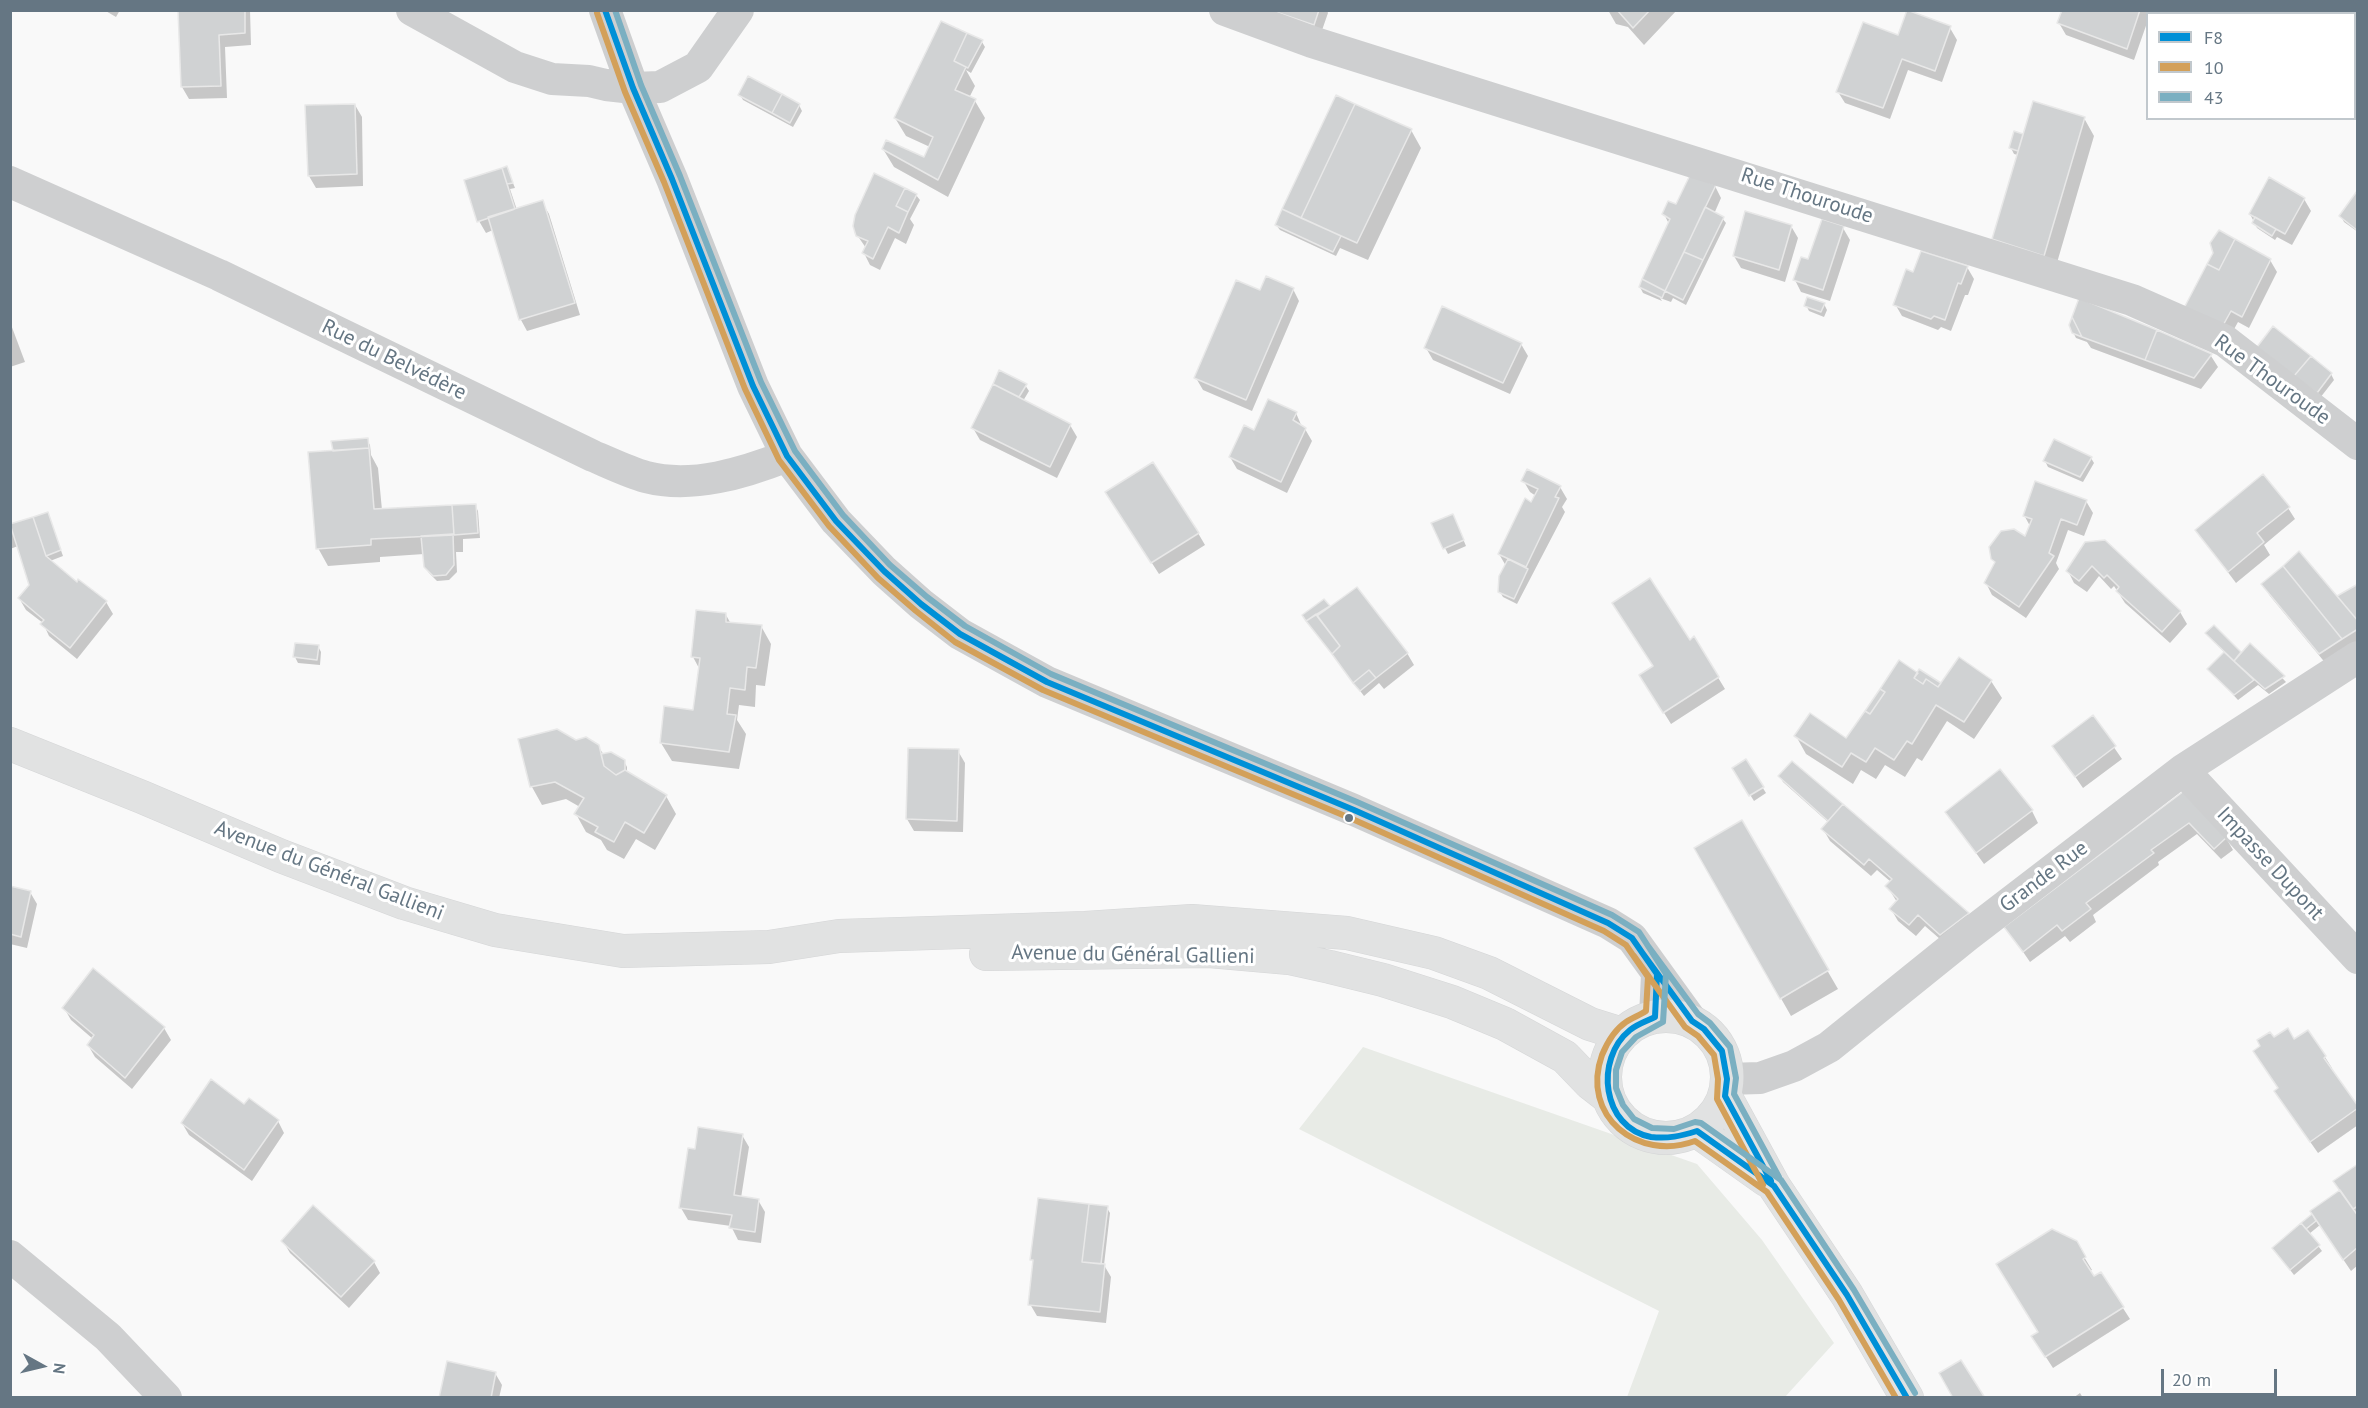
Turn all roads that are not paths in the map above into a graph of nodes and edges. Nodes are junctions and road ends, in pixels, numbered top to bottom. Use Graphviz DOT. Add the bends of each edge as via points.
graph roads {
  1 [pos="412,10"];
  2 [pos="605,10"];
  3 [pos="738,10"];
  4 [pos="1225,10"];
  5 [pos="633,88"];
  6 [pos="10,182"];
  7 [pos="2358,444"];
  8 [pos="787,456"];
  9 [pos="2358,657"];
  10 [pos="10,744"];
  11 [pos="2183,770"];
  12 [pos="769,947"];
  13 [pos="2358,958"];
  14 [pos="1657,974"];
  15 [pos="1655,1017"];
  16 [pos="1692,1022"];
  17 [pos="1622,1034"];
  18 [pos="1726,1087"];
  19 [pos="1608,1097"];
  20 [pos="1697,1131"];
  21 [pos="1774,1186"];
  22 [pos="10,1256"];
  23 [pos="166,1398"];
  24 [pos="1907,1398"];
  1 -- 5 [label="street" via="515,67 552,79"];
  2 -- 5 [label="street"];
  3 -- 5 [label="street" via="698,67 660,87"];
  4 -- 7 [label="street, Rue Thouroude" via="1323,46 2132,300 2225,341"];
  5 -- 8 [label="street" via="753,386"];
  6 -- 8 [label="street, Rue du Belvédère" via="219,275 593,456 647,477 687,481 748,470"];
  8 -- 14 [label="street" via="836,521 884,571 960,634 1047,682 1583,910 1632,938"];
  9 -- 11 [label="street, Grande Rue"];
  10 -- 12 [label="street, Avenue du Général Gallieni" via="337,878 495,930 623,951"];
  11 -- 13 [label="street, Impasse Dupont"];
  11 -- 18 [label="street, Grande Rue" via="1829,1047 1794,1066"];
  12 -- 17 [label="street, Avenue du Général Gallieni" via="839,936 1192,921 1347,933 1434,953 1489,973 1590,1024"];
  12 -- 19 [label="street, Avenue du Général Gallieni" via="838,957 1209,951 1289,958 1383,980 1505,1024 1565,1057"];
  14 -- 15 [label="street"];
  14 -- 16 [label="street"];
  15 -- 16 [label="street" via="1674,1016"];
  15 -- 17 [label="street"];
  16 -- 18 [label="street" via="1704,1029 1722,1051"];
  17 -- 19 [label="street" via="1610,1053 1605,1075"];
  18 -- 20 [label="street" via="1718,1110"];
  18 -- 21 [label="street"];
  19 -- 20 [label="street" via="1618,1116 1635,1130 1655,1138 1676,1138"];
  20 -- 21 [label="street"];
  21 -- 24 [label="street" via="1847,1295"];
  22 -- 23 [label="street" via="108,1337"];
}
